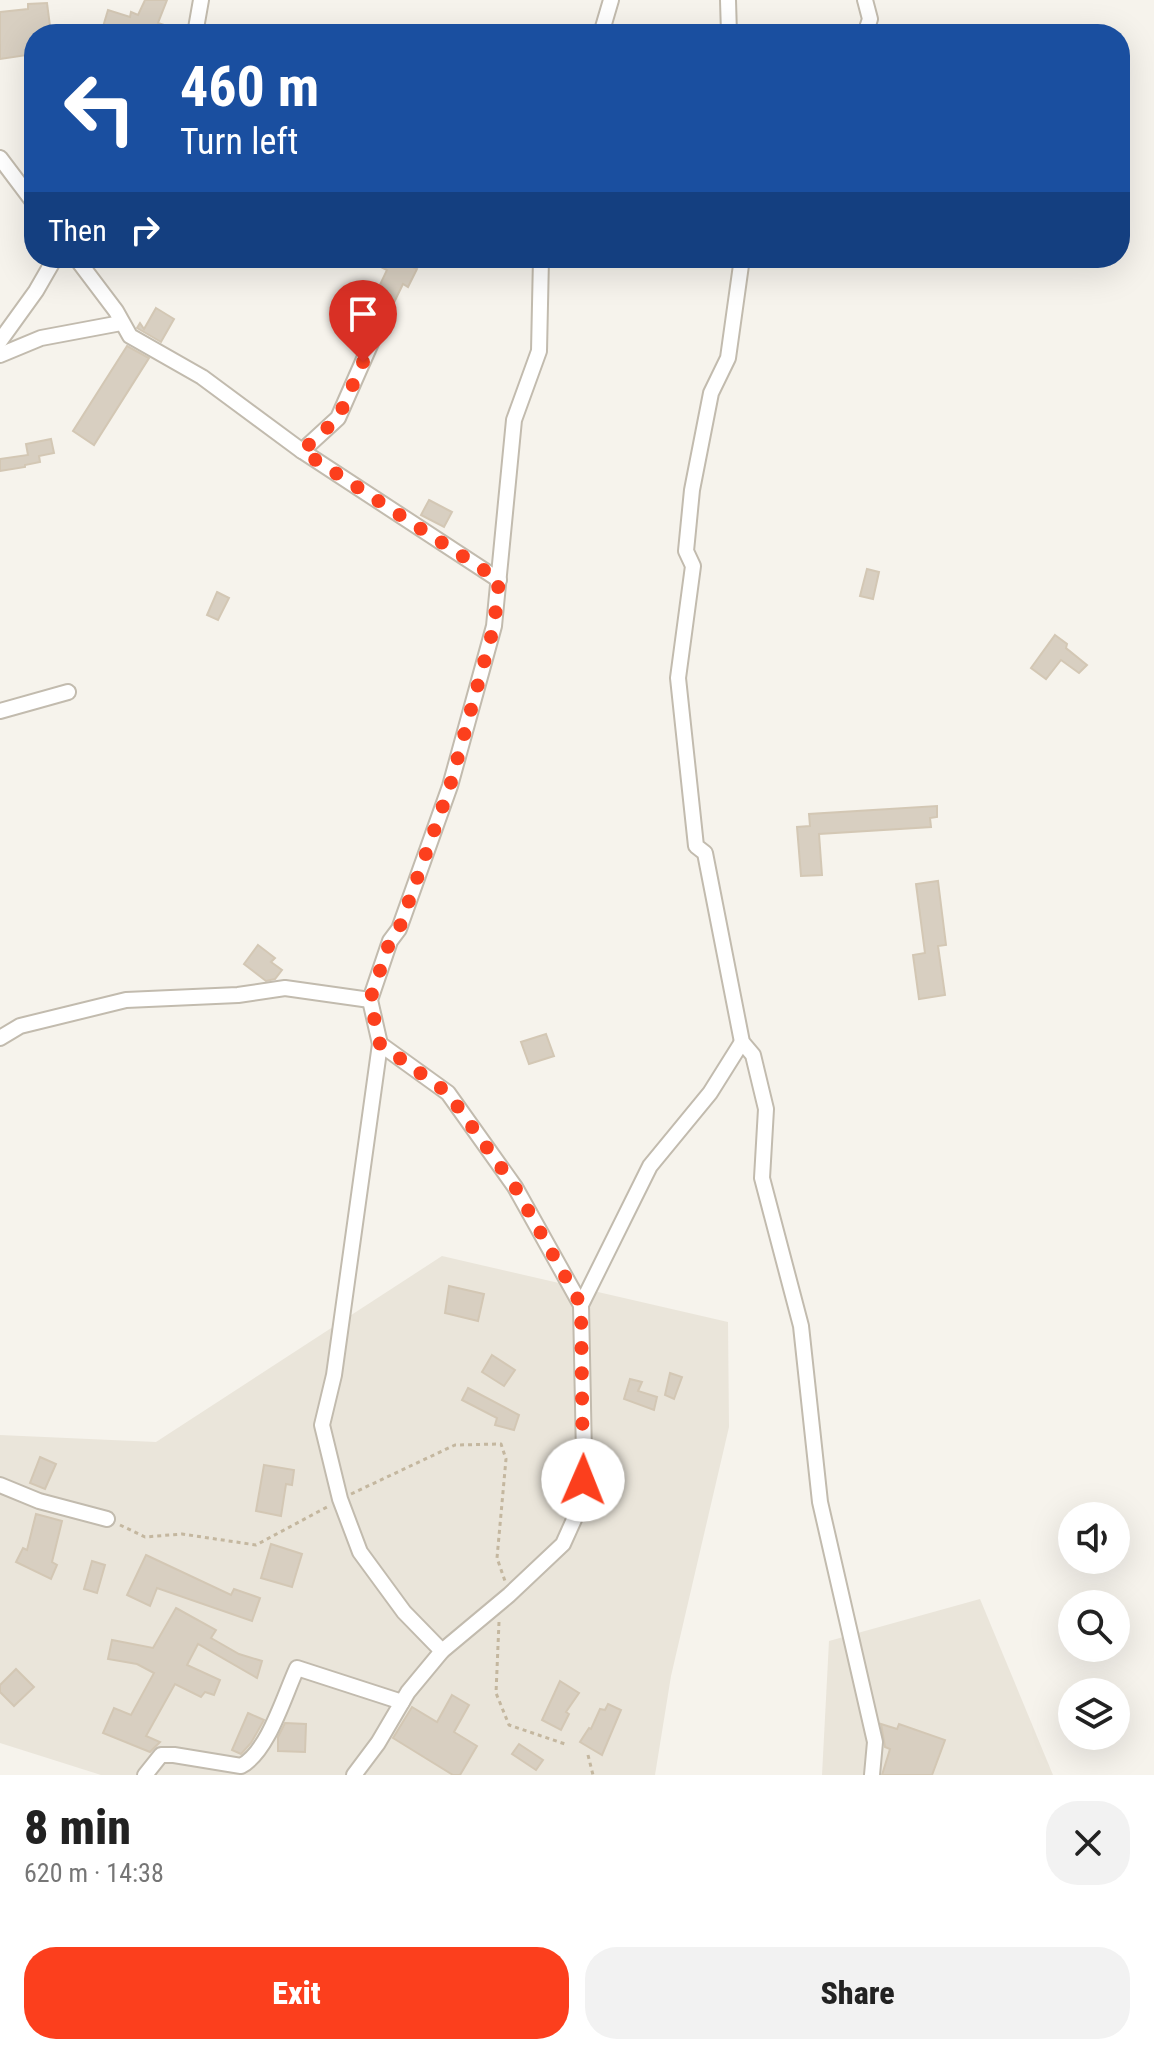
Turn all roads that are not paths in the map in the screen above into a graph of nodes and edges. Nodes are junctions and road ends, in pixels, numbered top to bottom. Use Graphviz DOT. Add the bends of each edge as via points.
graph roads {
  1 [pos="201,0"];
  2 [pos="611,0"];
  3 [pos="728,0"];
  4 [pos="865,0"];
  5 [pos="197,24"];
  6 [pos="604,24"];
  7 [pos="729,24"];
  8 [pos="868,24"];
  9 [pos="0,158"];
  10 [pos="24,190"];
  11 [pos="49,268"];
  12 [pos="84,268"];
  13 [pos="541,268"];
  14 [pos="741,268"];
  15 [pos="121,323"];
  16 [pos="375,334"];
  17 [pos="0,341"];
  18 [pos="0,355"];
  19 [pos="302,451"];
  20 [pos="499,580"];
  21 [pos="68,692"];
  22 [pos="0,711"];
  23 [pos="370,1000"];
  24 [pos="0,1038"];
  25 [pos="742,1042"];
  26 [pos="380,1044"];
  27 [pos="581,1305"];
  28 [pos="0,1485"];
  29 [pos="107,1519"];
  30 [pos="442,1651"];
  31 [pos="402,1702"];
  32 [pos="145,1775"];
  33 [pos="354,1775"];
  34 [pos="872,1775"];
  1 -- 5 [label="street"];
  2 -- 6 [label="street"];
  3 -- 7 [label="street"];
  4 -- 8 [label="street"];
  9 -- 10 [label="street"];
  11 -- 17 [label="street"];
  12 -- 15 [label="street"];
  13 -- 20 [label="street" via="539,351 514,420"];
  14 -- 25 [label="street" via="728,358 711,393 692,490 686,551 693,566 678,678 696,846 705,853"];
  15 -- 18 [label="street" via="41,338"];
  15 -- 19 [label="street" via="130,336 202,377"];
  16 -- 19 [label="street" via="338,418"];
  19 -- 20 [label="street"];
  20 -- 23 [label="street" via="494,626 450,786"];
  21 -- 22 [label="street"];
  23 -- 24 [label="street" via="285,988 126,1000 20,1026"];
  23 -- 26 [label="street"];
  25 -- 27 [label="street" via="710,1093 650,1166"];
  25 -- 34 [label="street" via="753,1055 766,1109 762,1178 801,1326 820,1502 875,1742"];
  26 -- 27 [label="street" via="448,1093 515,1187"];
  26 -- 30 [label="street" via="334,1375 322,1425 360,1552 404,1612"];
  27 -- 30 [label="street" via="581,1504 563,1544"];
  28 -- 29 [label="street"];
  30 -- 31 [label="street"];
  31 -- 32 [label="street" via="297,1668 251,1761 241,1766 161,1755"];
  31 -- 33 [label="street"];
}
